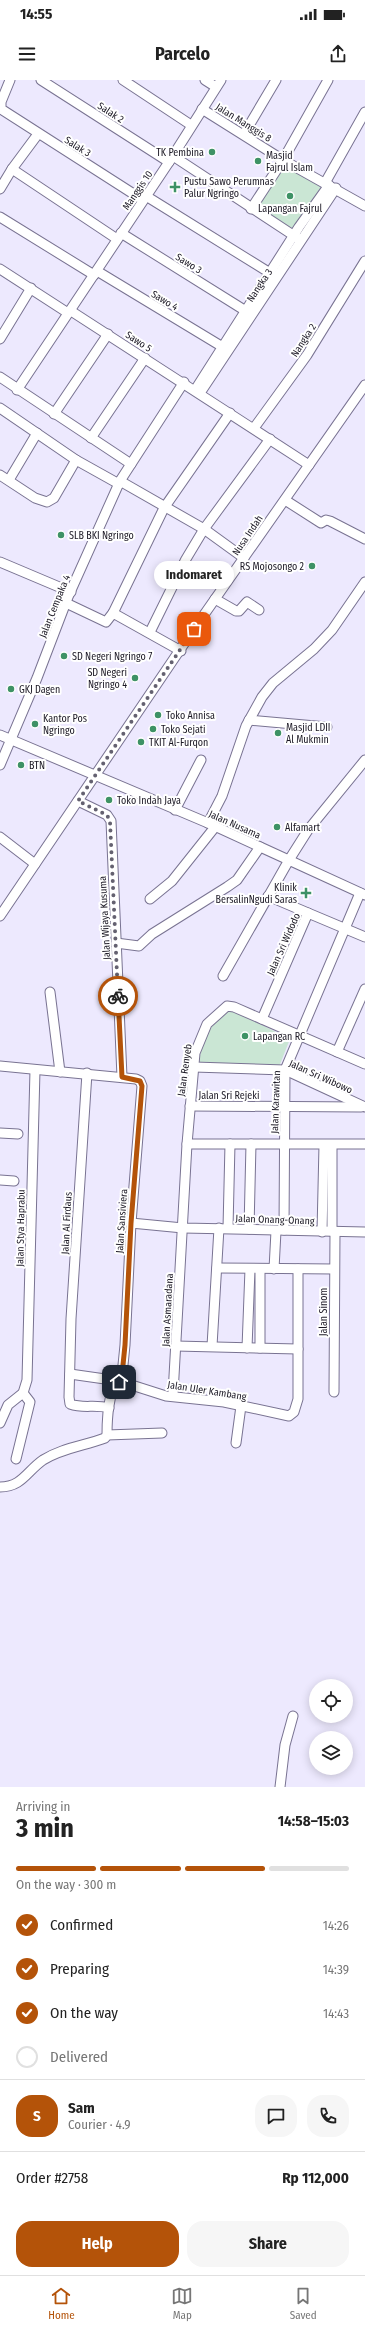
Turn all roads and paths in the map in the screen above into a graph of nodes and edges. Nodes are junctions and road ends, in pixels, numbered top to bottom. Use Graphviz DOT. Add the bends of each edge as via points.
graph roads {
  1 [pos="41,80"];
  2 [pos="123,80"];
  3 [pos="205,80"];
  4 [pos="276,80"];
  5 [pos="328,80"];
  6 [pos="6,82"];
  7 [pos="219,84"];
  8 [pos="202,109"];
  9 [pos="365,112"];
  10 [pos="192,125"];
  11 [pos="38,134"];
  12 [pos="244,134"];
  13 [pos="171,159"];
  14 [pos="283,160"];
  15 [pos="12,169"];
  16 [pos="330,185"];
  17 [pos="0,189"];
  18 [pos="145,198"];
  19 [pos="365,206"];
  20 [pos="251,209"];
  21 [pos="0,217"];
  22 [pos="294,235"];
  23 [pos="119,236"];
  24 [pos="302,241"];
  25 [pos="365,261"];
  26 [pos="0,269"];
  27 [pos="96,273"];
  28 [pos="270,273"];
  29 [pos="30,288"];
  30 [pos="69,312"];
  31 [pos="248,313"];
  32 [pos="108,334"];
  33 [pos="0,339"];
  34 [pos="225,349"];
  35 [pos="145,358"];
  36 [pos="0,377"];
  37 [pos="184,382"];
  38 [pos="365,385"];
  39 [pos="17,390"];
  40 [pos="198,392"];
  41 [pos="1,413"];
  42 [pos="230,413"];
  43 [pos="54,414"];
  44 [pos="254,428"];
  45 [pos="37,434"];
  46 [pos="91,438"];
  47 [pos="270,439"];
  48 [pos="76,460"];
  49 [pos="131,464"];
  50 [pos="309,465"];
  51 [pos="0,475"];
  52 [pos="8,480"];
  53 [pos="119,483"];
  54 [pos="285,500"];
  55 [pos="164,508"];
  56 [pos="204,529"];
  57 [pos="365,539"];
  58 [pos="244,558"];
  59 [pos="0,562"];
  60 [pos="365,582"];
  61 [pos="71,592"];
  62 [pos="216,599"];
  63 [pos="66,603"];
  64 [pos="259,610"];
  65 [pos="113,613"];
  66 [pos="150,632"];
  67 [pos="181,651"];
  68 [pos="249,720"];
  69 [pos="327,727"];
  70 [pos="0,736"];
  71 [pos="11,740"];
  72 [pos="201,760"];
  73 [pos="365,760"];
  74 [pos="0,765"];
  75 [pos="94,777"];
  76 [pos="78,801"];
  77 [pos="175,810"];
  78 [pos="212,825"];
  79 [pos="0,837"];
  80 [pos="260,847"];
  81 [pos="289,860"];
  82 [pos="35,864"];
  83 [pos="363,894"];
  84 [pos="268,896"];
  85 [pos="150,899"];
  86 [pos="308,913"];
  87 [pos="0,916"];
  88 [pos="346,928"];
  89 [pos="365,937"];
  90 [pos="116,943"];
  91 [pos="224,976"];
  92 [pos="365,989"];
  93 [pos="50,992"];
  94 [pos="262,1019"];
  95 [pos="300,1036"];
  96 [pos="337,1052"];
  97 [pos="365,1064"];
  98 [pos="0,1066"];
  99 [pos="194,1067"];
  100 [pos="35,1070"];
  101 [pos="285,1070"];
  102 [pos="60,1072"];
  103 [pos="87,1073"];
  104 [pos="122,1077"];
  105 [pos="190,1106"];
  106 [pos="286,1106"];
  107 [pos="365,1107"];
  108 [pos="0,1133"];
  109 [pos="18,1134"];
  110 [pos="187,1144"];
  111 [pos="230,1144"];
  112 [pos="251,1144"];
  113 [pos="365,1144"];
  114 [pos="285,1145"];
  115 [pos="328,1145"];
  116 [pos="0,1180"];
  117 [pos="14,1181"];
  118 [pos="131,1223"];
  119 [pos="183,1228"];
  120 [pos="219,1228"];
  121 [pos="228,1228"];
  122 [pos="249,1229"];
  123 [pos="280,1231"];
  124 [pos="333,1231"];
  125 [pos="322,1232"];
  126 [pos="365,1232"];
  127 [pos="217,1268"];
  128 [pos="250,1269"];
  129 [pos="260,1269"];
  130 [pos="274,1269"];
  131 [pos="298,1269"];
  132 [pos="334,1269"];
  133 [pos="176,1346"];
  134 [pos="212,1346"];
  135 [pos="247,1348"];
  136 [pos="260,1348"];
  137 [pos="298,1349"];
  138 [pos="70,1374"];
  139 [pos="119,1382"];
  140 [pos="25,1390"];
  141 [pos="334,1392"];
  142 [pos="173,1394"];
  143 [pos="241,1406"];
  144 [pos="109,1408"];
  145 [pos="0,1423"];
  146 [pos="162,1433"];
  147 [pos="107,1435"];
  148 [pos="236,1443"];
  149 [pos="16,1459"];
  150 [pos="0,1487"];
  151 [pos="293,1716"];
  152 [pos="280,1787"];
  1 -- 13 [label="street, Salak 2"];
  2 -- 10 [label="street"];
  3 -- 7 [label="street"];
  4 -- 12 [label="street"];
  5 -- 14 [label="street"];
  6 -- 11 [label="street, Salak 3" via="1,109"];
  7 -- 8 [label="street, Manggis 10"];
  8 -- 10 [label="street, Manggis 10"];
  8 -- 12 [label="street, Jalan Manggis 8"];
  9 -- 16 [label="street"];
  10 -- 13 [label="street, Manggis 10"];
  11 -- 15 [label="street"];
  11 -- 18 [label="street, Salak 3"];
  12 -- 14 [label="street, Jalan Manggis 8"];
  13 -- 18 [label="street, Manggis 10"];
  13 -- 20 [label="street, Salak 2"];
  14 -- 16 [label="street, Jalan Manggis 8"];
  14 -- 20 [label="street"];
  15 -- 17 [label="street"];
  15 -- 23 [label="street, Sawo 3"];
  16 -- 19 [label="street, Jalan Manggis 8"];
  16 -- 22 [label="street"];
  16 -- 24 [label="street, Nangka 3"];
  18 -- 23 [label="street, Manggis 10"];
  18 -- 28 [label="street, Salak 3"];
  20 -- 22 [label="street, Salak 2"];
  21 -- 27 [label="street, Sawo 4"];
  22 -- 24 [label="street, Salak 2"];
  22 -- 28 [label="street"];
  23 -- 27 [label="street, Manggis 10"];
  23 -- 31 [label="street, Sawo 3"];
  24 -- 31 [label="street, Nangka 3"];
  25 -- 44 [label="street, Nangka 2" via="307,355"];
  26 -- 29 [label="street, Sawo 5"];
  27 -- 30 [label="street, Manggis 10"];
  27 -- 34 [label="street, Sawo 4"];
  28 -- 31 [label="street"];
  29 -- 30 [label="street, Sawo 5"];
  29 -- 33 [label="street"];
  30 -- 32 [label="street, Sawo 5"];
  30 -- 39 [label="street, Manggis 10"];
  31 -- 34 [label="street"];
  32 -- 35 [label="street, Sawo 5"];
  32 -- 43 [label="street"];
  34 -- 40 [label="street"];
  35 -- 37 [label="street, Sawo 5"];
  35 -- 46 [label="street"];
  36 -- 39 [label="street"];
  37 -- 40 [label="street, Sawo 5"];
  37 -- 49 [label="street, Jalan Cempaka 4"];
  38 -- 50 [label="street, Nusa Indah"];
  39 -- 43 [label="street"];
  40 -- 42 [label="street, Sawo 5"];
  41 -- 45 [label="street"];
  42 -- 44 [label="street, Sawo 5"];
  42 -- 55 [label="street"];
  43 -- 46 [label="street"];
  44 -- 47 [label="street, Sawo 5"];
  45 -- 48 [label="street"];
  45 -- 52 [label="street"];
  46 -- 49 [label="street"];
  47 -- 50 [label="street, Sawo 5"];
  47 -- 56 [label="street"];
  48 -- 52 [label="street" via="54,498 46,502 35,498"];
  48 -- 53 [label="street"];
  49 -- 53 [label="street, Jalan Cempaka 4"];
  50 -- 54 [label="street, Nusa Indah"];
  51 -- 52 [label="street"];
  53 -- 55 [label="street"];
  53 -- 61 [label="street, Jalan Cempaka 4"];
  54 -- 57 [label="street" via="321,523 330,521"];
  54 -- 58 [label="street, Nusa Indah"];
  55 -- 56 [label="street"];
  55 -- 65 [label="street"];
  56 -- 58 [label="street"];
  56 -- 66 [label="street" via="186,559"];
  58 -- 62 [label="street, Nusa Indah"];
  59 -- 61 [label="street"];
  60 -- 68 [label="street" via="332,630 274,683"];
  61 -- 63 [label="street, Jalan Cempaka 4"];
  62 -- 64 [label="street" via="236,611 247,602"];
  62 -- 67 [label="street, Nusa Indah"];
  63 -- 65 [label="street" via="106,622"];
  63 -- 71 [label="street, Jalan Cempaka 4"];
  65 -- 66 [label="street"];
  66 -- 67 [label="street"];
  67 -- 75 [label="street, Nusa Indah"];
  68 -- 69 [label="street"];
  68 -- 78 [label="street"];
  70 -- 71 [label="street, Jalan Nusama"];
  71 -- 74 [label="street, Jalan Cempaka 4"];
  71 -- 75 [label="street, Jalan Nusama"];
  72 -- 77 [label="street"];
  73 -- 81 [label="street" via="327,805"];
  75 -- 76 [label="street, Nusa Indah"];
  75 -- 77 [label="street, Jalan Nusama"];
  76 -- 82 [label="street, Nusa Indah"];
  76 -- 90 [label="street, Jalan Wijaya Kusuma" via="110,818"];
  77 -- 78 [label="street, Jalan Nusama"];
  78 -- 80 [label="street, Jalan Nusama"];
  78 -- 85 [label="street" via="172,881"];
  79 -- 82 [label="street"];
  80 -- 81 [label="street, Jalan Nusama"];
  80 -- 90 [label="street" via="237,880 152,934 139,946"];
  81 -- 83 [label="street, Jalan Nusama"];
  81 -- 84 [label="street"];
  82 -- 87 [label="street, Nusa Indah"];
  83 -- 88 [label="street, Jalan Karawitan"];
  84 -- 86 [label="street"];
  84 -- 91 [label="street"];
  86 -- 88 [label="street, Jalan Sri Widodo"];
  86 -- 94 [label="street, Jalan Sri Widodo"];
  88 -- 89 [label="street, Jalan Sri Widodo"];
  88 -- 95 [label="street, Jalan Karawitan"];
  90 -- 104 [label="street, Jalan Wijaya Kusuma"];
  92 -- 96 [label="street"];
  93 -- 102 [label="street"];
  94 -- 95 [label="street, Jalan Renyeb"];
  94 -- 99 [label="street, Jalan Renyeb" via="226,1006 202,1033 195,1052"];
  95 -- 96 [label="street, Jalan Renyeb"];
  95 -- 101 [label="street, Jalan Karawitan"];
  96 -- 97 [label="street, Jalan Renyeb"];
  98 -- 100 [label="street, Jalan Sansiviera"];
  99 -- 101 [label="street, Jalan Sri Wibowo"];
  99 -- 105 [label="street, Jalan Renyeb"];
  100 -- 102 [label="street, Jalan Sansiviera"];
  100 -- 140 [label="street, Jalan Stya Haprabu"];
  101 -- 106 [label="street, Jalan Karawitan"];
  101 -- 107 [label="street, Jalan Sri Wibowo"];
  102 -- 103 [label="street, Jalan Sansiviera"];
  103 -- 104 [label="street, Jalan Sansiviera"];
  103 -- 138 [label="street, Jalan Al Firdaus" via="71,1319"];
  104 -- 118 [label="street, Jalan Sansiviera" via="136,1079 142,1086"];
  105 -- 106 [label="street, Jalan Sri Rejeki"];
  105 -- 110 [label="street, Jalan Renyeb"];
  106 -- 107 [label="street, Jalan Sri Rejeki"];
  106 -- 114 [label="street, Jalan Karawitan"];
  108 -- 109 [label="street"];
  110 -- 111 [label="street"];
  110 -- 119 [label="street, Jalan Renyeb"];
  111 -- 112 [label="street"];
  111 -- 121 [label="street"];
  112 -- 114 [label="street"];
  112 -- 122 [label="street"];
  113 -- 115 [label="street"];
  114 -- 115 [label="street"];
  114 -- 123 [label="street, Jalan Karawitan"];
  115 -- 124 [label="street, Jalan Sinom"];
  115 -- 125 [label="street"];
  116 -- 117 [label="street"];
  118 -- 119 [label="street, Jalan Onang-Onang"];
  118 -- 139 [label="street, Jalan Sansiviera" via="124,1352"];
  119 -- 120 [label="street, Jalan Onang-Onang"];
  119 -- 133 [label="street, Jalan Asmaradana"];
  120 -- 121 [label="street, Jalan Onang-Onang"];
  120 -- 127 [label="street"];
  121 -- 122 [label="street, Jalan Onang-Onang"];
  122 -- 123 [label="street, Jalan Onang-Onang"];
  123 -- 125 [label="street, Jalan Onang-Onang"];
  123 -- 130 [label="street, Jalan Karawitan"];
  124 -- 125 [label="street, Jalan Onang-Onang"];
  124 -- 126 [label="street, Jalan Onang-Onang"];
  124 -- 132 [label="street, Jalan Sinom"];
  127 -- 128 [label="street"];
  127 -- 134 [label="street"];
  128 -- 129 [label="street"];
  128 -- 135 [label="street"];
  129 -- 130 [label="street"];
  129 -- 136 [label="street"];
  130 -- 131 [label="street"];
  131 -- 132 [label="street"];
  131 -- 137 [label="street"];
  132 -- 141 [label="street, Jalan Sinom"];
  133 -- 134 [label="street"];
  133 -- 142 [label="street, Jalan Asmaradana"];
  134 -- 135 [label="street"];
  135 -- 136 [label="street"];
  136 -- 137 [label="street"];
  137 -- 143 [label="street, Jalan Uler Kambang" via="298,1399 293,1414 285,1417"];
  138 -- 139 [label="street, Jalan Uler Kambang"];
  138 -- 144 [label="street, Jalan Al Firdaus" via="70,1404 81,1408 98,1405"];
  139 -- 143 [label="street, Jalan Uler Kambang" via="166,1396"];
  139 -- 144 [label="street, Jalan Sansiviera" via="114,1385"];
  140 -- 145 [label="street" via="8,1405"];
  140 -- 149 [label="street, Jalan Stya Haprabu" via="30,1402"];
  143 -- 148 [label="street"];
  144 -- 147 [label="street, Jalan Sansiviera"];
  146 -- 147 [label="street"];
  147 -- 150 [label="street" via="43,1461 14,1486"];
  151 -- 152 [label="street" via="285,1745"];
}
